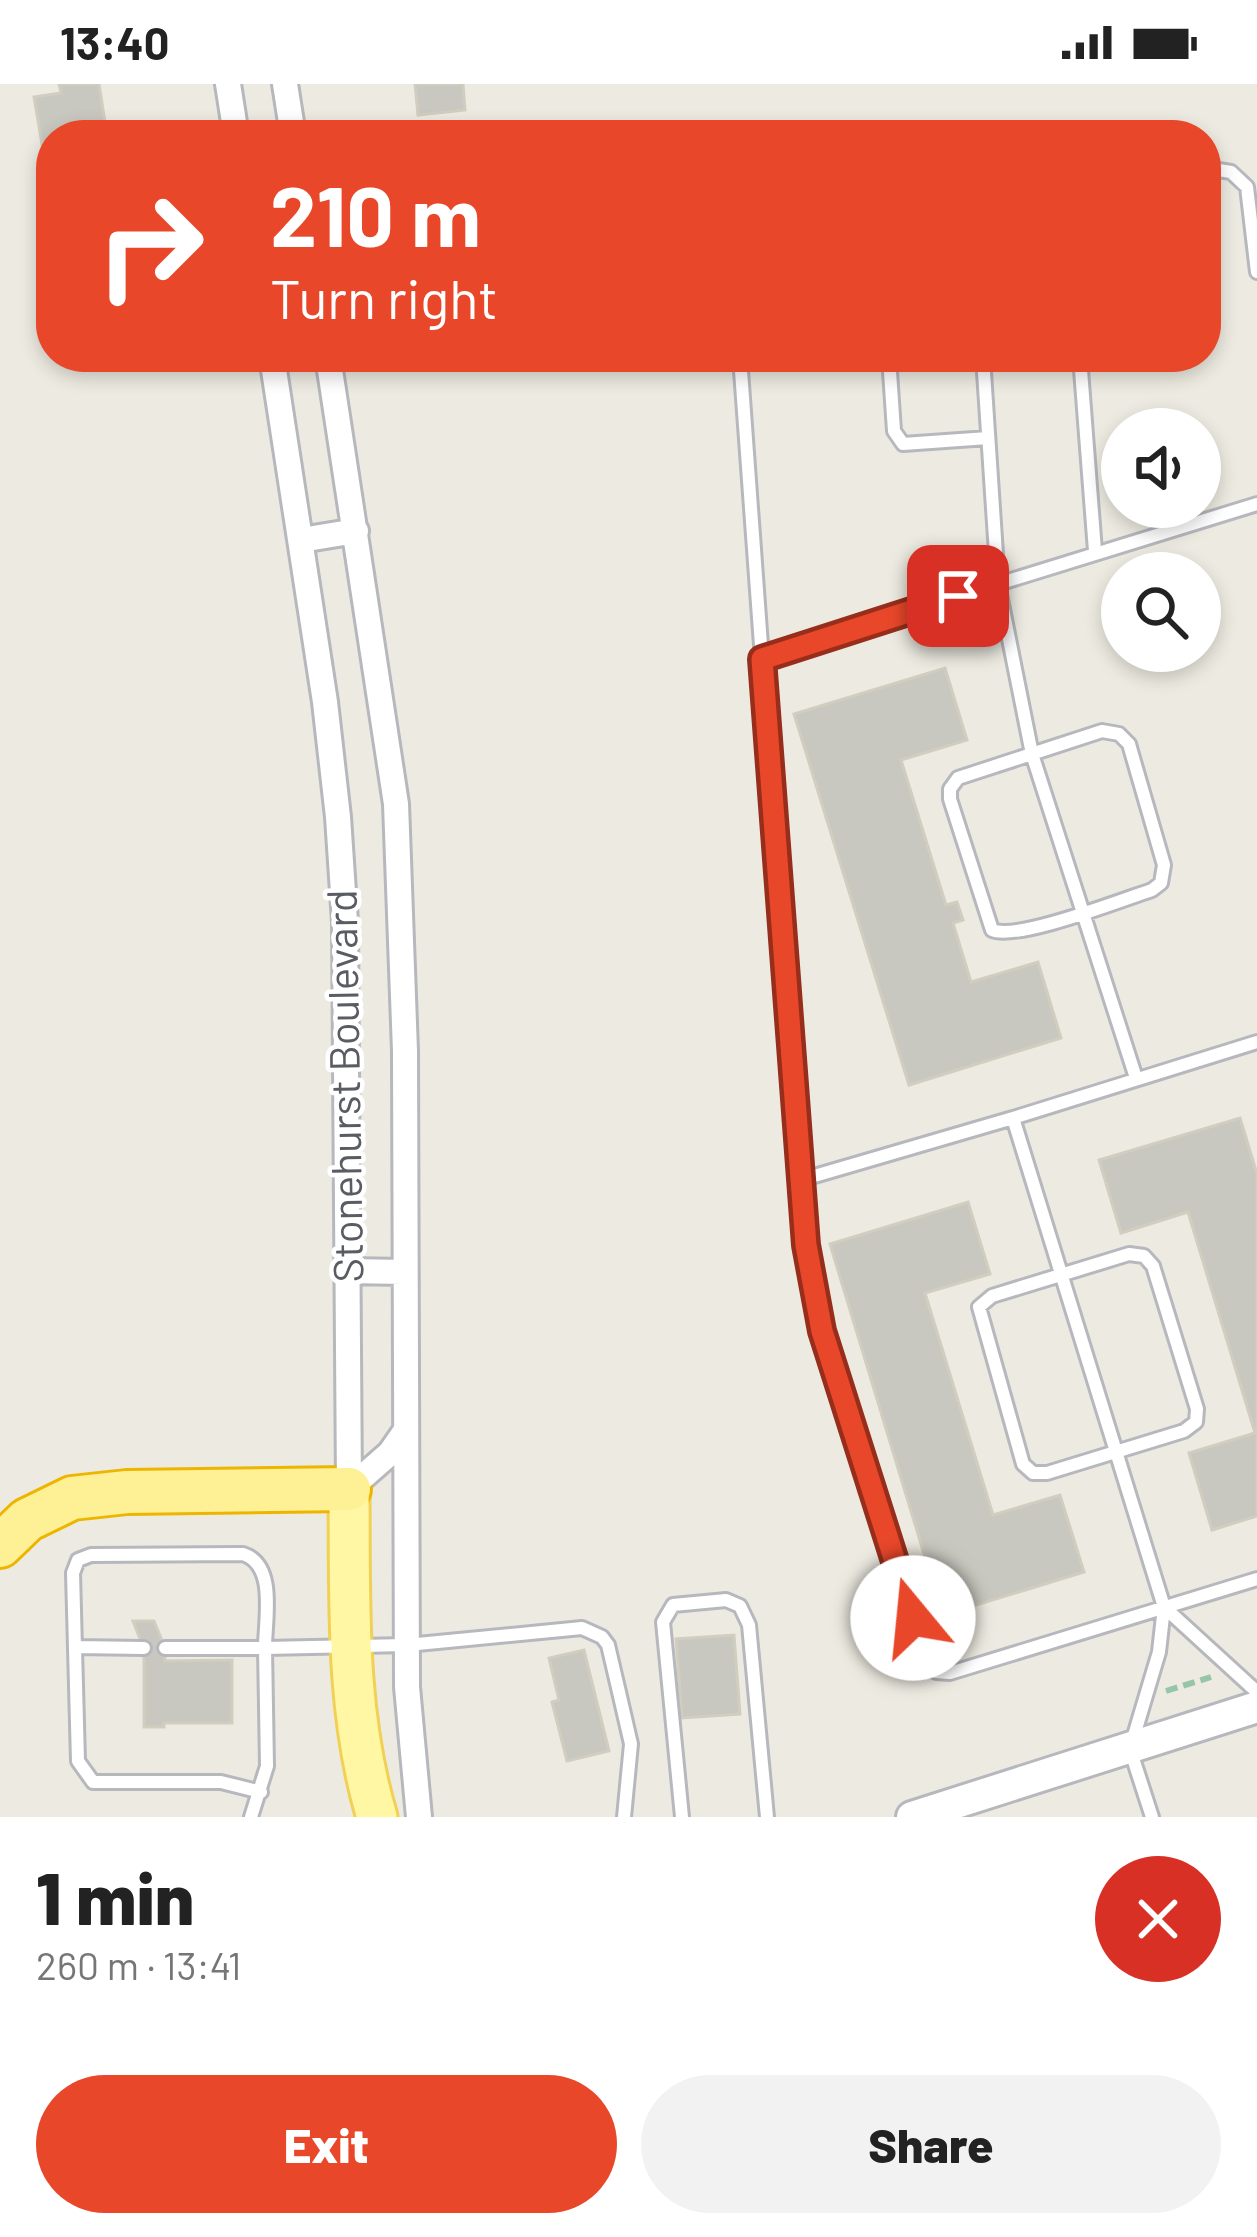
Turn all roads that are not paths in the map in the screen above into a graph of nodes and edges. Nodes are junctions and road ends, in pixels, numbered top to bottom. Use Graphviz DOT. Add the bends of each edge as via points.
graph roads {
  1 [pos="228,84"];
  2 [pos="285,84"];
  3 [pos="234,120"];
  4 [pos="291,120"];
  5 [pos="1221,170"];
  6 [pos="1257,272"];
  7 [pos="274,372"];
  8 [pos="330,372"];
  9 [pos="741,372"];
  10 [pos="890,372"];
  11 [pos="984,372"];
  12 [pos="1081,372"];
  13 [pos="988,438"];
  14 [pos="1257,504"];
  15 [pos="356,531"];
  16 [pos="301,540"];
  17 [pos="1095,551"];
  18 [pos="998,584"];
  19 [pos="762,659"];
  20 [pos="1032,754"];
  21 [pos="1083,913"];
  22 [pos="1257,1042"];
  23 [pos="1136,1078"];
  24 [pos="1013,1118"];
  25 [pos="804,1179"];
  26 [pos="348,1271"];
  27 [pos="405,1272"];
  28 [pos="1061,1274"];
  29 [pos="406,1429"];
  30 [pos="1114,1452"];
  31 [pos="350,1489"];
  32 [pos="0,1546"];
  33 [pos="1257,1579"];
  34 [pos="1164,1607"];
  35 [pos="407,1645"];
  36 [pos="75,1647"];
  37 [pos="144,1648"];
  38 [pos="165,1648"];
  39 [pos="265,1648"];
  40 [pos="350,1648"];
  41 [pos="1257,1692"];
  42 [pos="1257,1707"];
  43 [pos="1130,1749"];
  44 [pos="261,1792"];
  45 [pos="251,1817"];
  46 [pos="377,1817"];
  47 [pos="419,1817"];
  48 [pos="624,1817"];
  49 [pos="682,1817"];
  50 [pos="767,1817"];
  51 [pos="912,1817"];
  52 [pos="1152,1817"];
  1 -- 3 [label="street"];
  2 -- 4 [label="street"];
  5 -- 6 [label="lane" via="1247,187"];
  7 -- 16 [label="street, Stonehurst Boulevard"];
  8 -- 15 [label="street, Stonehurst Boulevard"];
  9 -- 19 [label="lane"];
  10 -- 13 [label="lane" via="902,444"];
  11 -- 13 [label="lane"];
  12 -- 17 [label="lane"];
  13 -- 18 [label="lane"];
  14 -- 17 [label="lane"];
  15 -- 16 [label="street"];
  15 -- 27 [label="street, Stonehurst Boulevard" via="396,804"];
  16 -- 26 [label="street, Stonehurst Boulevard" via="342,880"];
  17 -- 18 [label="lane"];
  18 -- 19 [label="lane"];
  18 -- 20 [label="lane"];
  19 -- 25 [label="lane"];
  20 -- 21 [label="lane"];
  20 -- 21 [label="lane" via="1102,731 1129,745 1163,878"];
  20 -- 21 [label="lane" via="958,778 950,789 986,921 1012,933"];
  21 -- 23 [label="lane"];
  22 -- 23 [label="lane"];
  23 -- 24 [label="lane"];
  24 -- 25 [label="lane"];
  24 -- 28 [label="lane"];
  25 -- 34 [label="lane" via="822,1331 931,1668 950,1673"];
  26 -- 27 [label="street"];
  26 -- 31 [label="street, Stonehurst Boulevard"];
  27 -- 29 [label="street, Stonehurst Boulevard"];
  28 -- 30 [label="lane"];
  28 -- 30 [label="lane" via="1129,1254 1148,1258 1197,1409 1189,1429"];
  28 -- 30 [label="lane" via="987,1298 979,1318 1029,1471 1046,1474"];
  29 -- 31 [label="street"];
  29 -- 35 [label="street, Stonehurst Boulevard"];
  30 -- 34 [label="lane"];
  31 -- 32 [label="highway" via="72,1498 27,1520"];
  31 -- 40 [label="main road, Stonehurst Boulevard"];
  33 -- 34 [label="lane"];
  34 -- 41 [label="lane"];
  34 -- 43 [label="lane"];
  35 -- 40 [label="lane"];
  35 -- 47 [label="street, Stonehurst Boulevard"];
  35 -- 48 [label="lane" via="582,1628 602,1637 631,1744"];
  36 -- 37 [label="lane"];
  36 -- 39 [label="lane" via="78,1560 243,1554 263,1571"];
  36 -- 44 [label="lane" via="78,1761 93,1782 221,1782"];
  38 -- 39 [label="lane"];
  39 -- 40 [label="lane"];
  39 -- 44 [label="lane"];
  40 -- 46 [label="main road, Stonehurst Boulevard"];
  42 -- 43 [label="street"];
  43 -- 51 [label="street"];
  43 -- 52 [label="lane"];
  44 -- 45 [label="lane"];
  49 -- 50 [label="lane" via="663,1622 673,1606 726,1600 740,1606 749,1625"];
}
